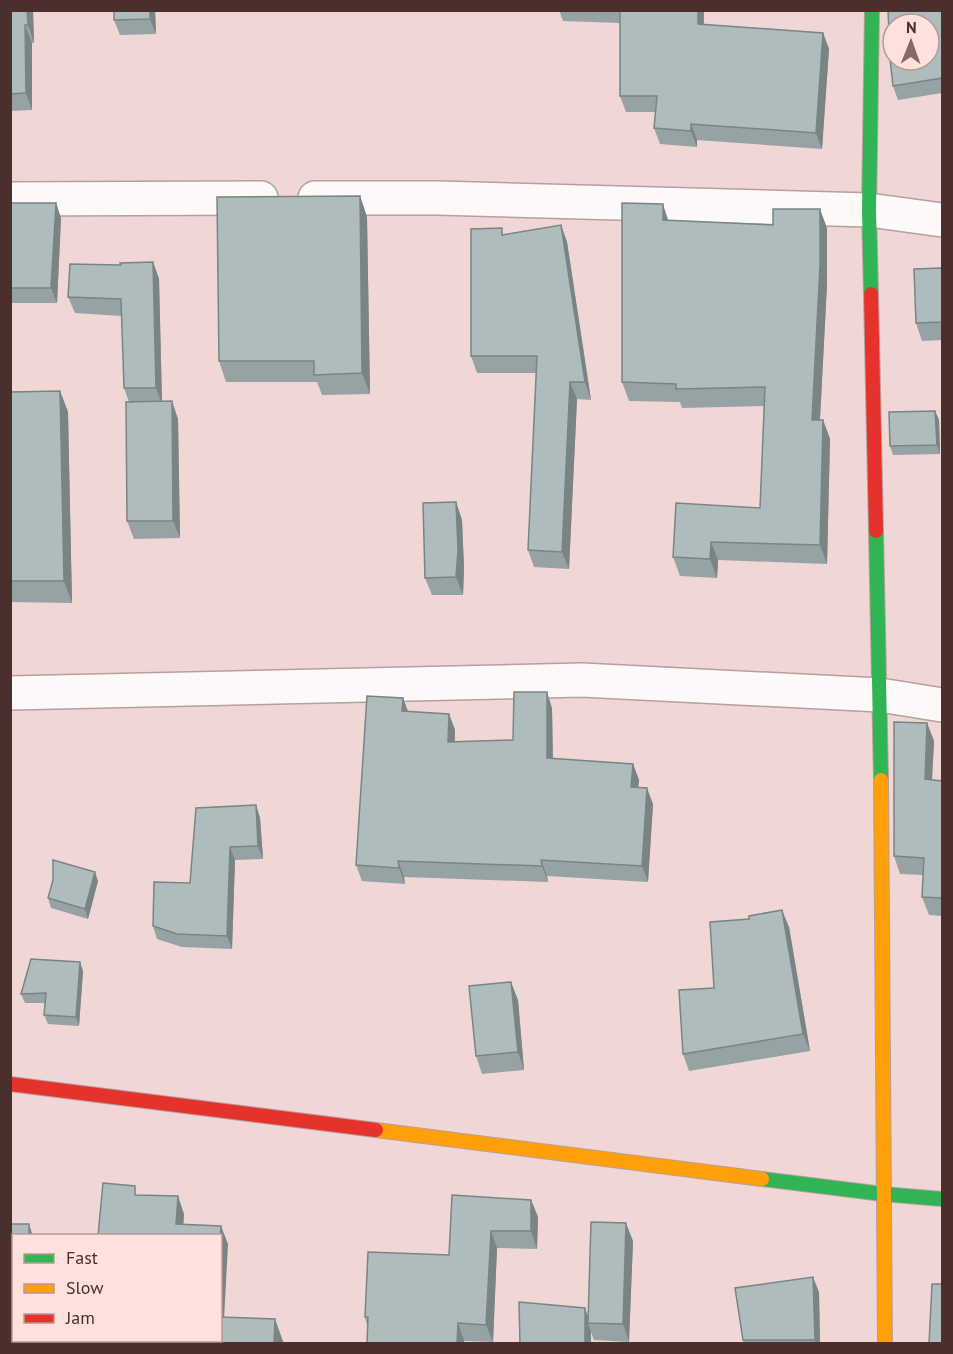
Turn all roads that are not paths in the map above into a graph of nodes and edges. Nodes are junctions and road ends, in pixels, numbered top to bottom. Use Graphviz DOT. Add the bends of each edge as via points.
graph roads {
  1 [pos="872,10"];
  2 [pos="10,198"];
  3 [pos="869,210"];
  4 [pos="942,220"];
  5 [pos="10,693"];
  6 [pos="880,695"];
  7 [pos="942,705"];
  8 [pos="10,1084"];
  9 [pos="883,1194"];
  10 [pos="942,1199"];
  11 [pos="885,1344"];
  1 -- 3 [label="street"];
  2 -- 3 [label="street" via="437,198"];
  3 -- 4 [label="street"];
  3 -- 6 [label="street"];
  5 -- 6 [label="street" via="582,680"];
  6 -- 7 [label="street"];
  6 -- 9 [label="street"];
  8 -- 9 [label="street"];
  9 -- 10 [label="street"];
  9 -- 11 [label="street"];
}
